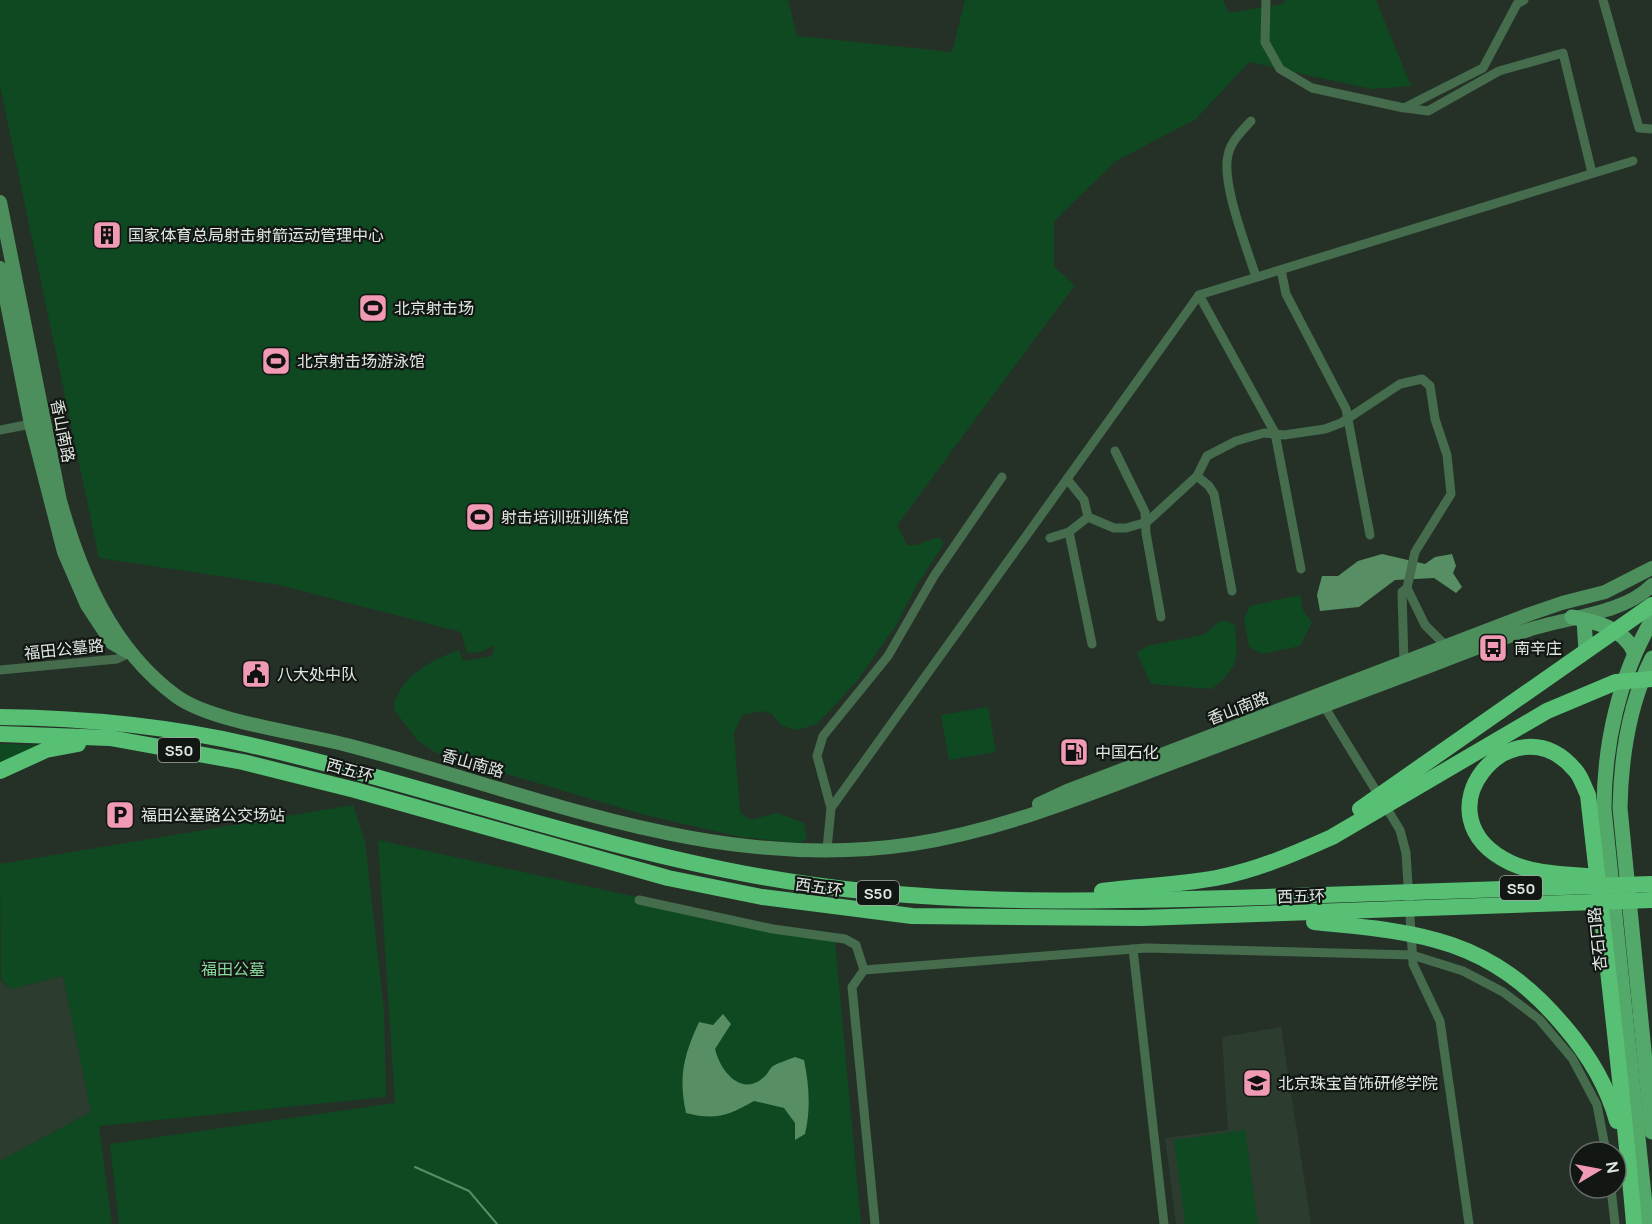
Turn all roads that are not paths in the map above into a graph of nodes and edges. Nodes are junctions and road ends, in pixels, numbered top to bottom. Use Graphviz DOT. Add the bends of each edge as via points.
graph roads {
  1 [pos="1266,0"];
  2 [pos="1524,0"];
  3 [pos="1604,0"];
  4 [pos="1404,108"];
  5 [pos="1251,121"];
  6 [pos="1652,129"];
  7 [pos="1633,161"];
  8 [pos="1592,173"];
  9 [pos="0,202"];
  10 [pos="0,268"];
  11 [pos="1281,270"];
  12 [pos="1256,277"];
  13 [pos="1199,295"];
  14 [pos="1348,417"];
  15 [pos="31,424"];
  16 [pos="0,430"];
  17 [pos="1275,433"];
  18 [pos="1115,451"];
  19 [pos="1197,476"];
  20 [pos="1002,477"];
  21 [pos="1067,479"];
  22 [pos="1088,517"];
  23 [pos="1147,522"];
  24 [pos="1069,532"];
  25 [pos="1370,536"];
  26 [pos="1050,538"];
  27 [pos="1652,568"];
  28 [pos="1301,569"];
  29 [pos="1652,575"];
  30 [pos="1407,585"];
  31 [pos="1652,585"];
  32 [pos="1232,591"];
  33 [pos="1652,605"];
  34 [pos="1161,617"];
  35 [pos="1578,618"];
  36 [pos="1652,620"];
  37 [pos="1531,629"];
  38 [pos="1614,631"];
  39 [pos="1092,644"];
  40 [pos="1446,646"];
  41 [pos="1586,651"];
  42 [pos="1634,652"];
  43 [pos="130,653"];
  44 [pos="1652,658"];
  45 [pos="1404,663"];
  46 [pos="0,670"];
  47 [pos="1652,679"];
  48 [pos="1324,706"];
  49 [pos="0,708"];
  50 [pos="0,717"];
  51 [pos="29,718"];
  52 [pos="0,734"];
  53 [pos="110,738"];
  54 [pos="0,771"];
  55 [pos="1399,791"];
  56 [pos="831,808"];
  57 [pos="827,849"];
  58 [pos="1652,882"];
  59 [pos="1031,898"];
  60 [pos="639,900"];
  61 [pos="1652,900"];
  62 [pos="1390,902"];
  63 [pos="1244,916"];
  64 [pos="1132,949"];
  65 [pos="1412,956"];
  66 [pos="864,970"];
  67 [pos="1652,1132"];
  68 [pos="1604,1140"];
  69 [pos="1629,1160"];
  70 [pos="1612,1200"];
  71 [pos="875,1224"];
  72 [pos="1164,1224"];
  73 [pos="1469,1224"];
  74 [pos="1615,1224"];
  75 [pos="1634,1224"];
  76 [pos="1647,1224"];
  1 -- 4 [label="street" via="1265,42 1280,69 1312,88"];
  2 -- 4 [label="street" via="1517,4 1483,68"];
  3 -- 6 [label="street" via="1639,128"];
  4 -- 8 [label="street" via="1428,111 1500,71 1563,53"];
  5 -- 12 [label="street" via="1232,145 1226,173"];
  7 -- 8 [label="street"];
  8 -- 11 [label="street"];
  9 -- 43 [label="main road, 香山南路" via="60,501 88,583"];
  10 -- 15 [label="main road, 香山南路"];
  11 -- 12 [label="street"];
  11 -- 14 [label="street" via="1286,294"];
  12 -- 13 [label="street"];
  13 -- 17 [label="street"];
  13 -- 21 [label="street"];
  14 -- 17 [label="street" via="1325,429"];
  14 -- 25 [label="street"];
  14 -- 30 [label="street" via="1400,384 1422,380 1430,386 1435,419 1447,455 1451,494 1415,552"];
  15 -- 16 [label="street"];
  15 -- 43 [label="main road, 香山南路" via="68,563 87,605 112,643"];
  17 -- 19 [label="street" via="1236,441 1207,456"];
  17 -- 28 [label="street"];
  18 -- 23 [label="street"];
  19 -- 23 [label="street"];
  19 -- 32 [label="street" via="1214,494"];
  20 -- 56 [label="street" via="934,576 888,656 823,736 817,756"];
  21 -- 22 [label="street" via="1084,500"];
  21 -- 56 [label="street"];
  22 -- 23 [label="street" via="1114,528"];
  22 -- 24 [label="street"];
  23 -- 34 [label="street"];
  24 -- 26 [label="street"];
  24 -- 39 [label="street"];
  27 -- 40 [label="main road, 香山南路" via="1605,592 1562,603"];
  29 -- 37 [label="main road, 香山南路"];
  30 -- 40 [label="street" via="1425,625"];
  30 -- 45 [label="street" via="1402,592"];
  31 -- 35 [label="main road, 香山南路" via="1629,603"];
  33 -- 38 [label="highway"];
  35 -- 37 [label="main road, 香山南路"];
  35 -- 38 [label="main road"];
  35 -- 41 [label="main road"];
  36 -- 42 [label="main road, 杏石口路"];
  37 -- 48 [label="main road, 香山南路"];
  38 -- 41 [label="highway"];
  38 -- 42 [label="main road" via="1629,640"];
  40 -- 45 [label="main road, 香山南路"];
  41 -- 55 [label="highway"];
  42 -- 76 [label="main road, 杏石口路" via="1604,771 1604,809"];
  43 -- 46 [label="street, 福田公墓路" via="117,659"];
  43 -- 57 [label="main road, 香山南路" via="155,679 197,709 374,752 672,836 767,850"];
  44 -- 67 [label="main road, 杏石口路" via="1633,710 1621,766 1620,808"];
  45 -- 57 [label="main road, 香山南路" via="995,820 847,841"];
  47 -- 55 [label="highway" via="1616,682 1592,690"];
  48 -- 57 [label="main road, 香山南路" via="1019,820 910,844"];
  48 -- 65 [label="street" via="1400,830 1406,853"];
  49 -- 51 [label="highway"];
  50 -- 51 [label="highway, 西五环 / S50"];
  51 -- 59 [label="highway, 西五环 / S50" via="123,724 246,743 672,860 765,878 913,897"];
  52 -- 53 [label="highway, 西五环 / S50"];
  53 -- 54 [label="highway" via="46,750"];
  53 -- 63 [label="highway, 西五环 / S50" via="243,762 668,878 762,897 912,916"];
  55 -- 59 [label="highway" via="1295,854 1254,869 1214,878"];
  56 -- 57 [label="street"];
  58 -- 62 [label="highway, 西五环 / S50"];
  58 -- 69 [label="highway" via="1548,872 1512,863 1486,848 1473,824 1469,806 1473,784 1485,765 1507,752 1533,747 1554,752 1576,770 1588,795"];
  59 -- 62 [label="highway, 西五环 / S50"];
  60 -- 66 [label="street" via="773,929 845,939 856,945"];
  61 -- 62 [label="highway, 西五环 / S50"];
  62 -- 63 [label="highway, 西五环 / S50"];
  63 -- 69 [label="highway" via="1398,930 1474,952 1544,1002 1588,1055 1613,1106"];
  64 -- 65 [label="street"];
  64 -- 66 [label="street"];
  64 -- 72 [label="street"];
  65 -- 68 [label="street" via="1463,971 1503,992 1539,1019 1572,1058 1597,1105"];
  65 -- 73 [label="street" via="1440,1021"];
  66 -- 71 [label="street" via="852,987"];
  69 -- 75 [label="highway"];
  70 -- 74 [label="street"];
}
